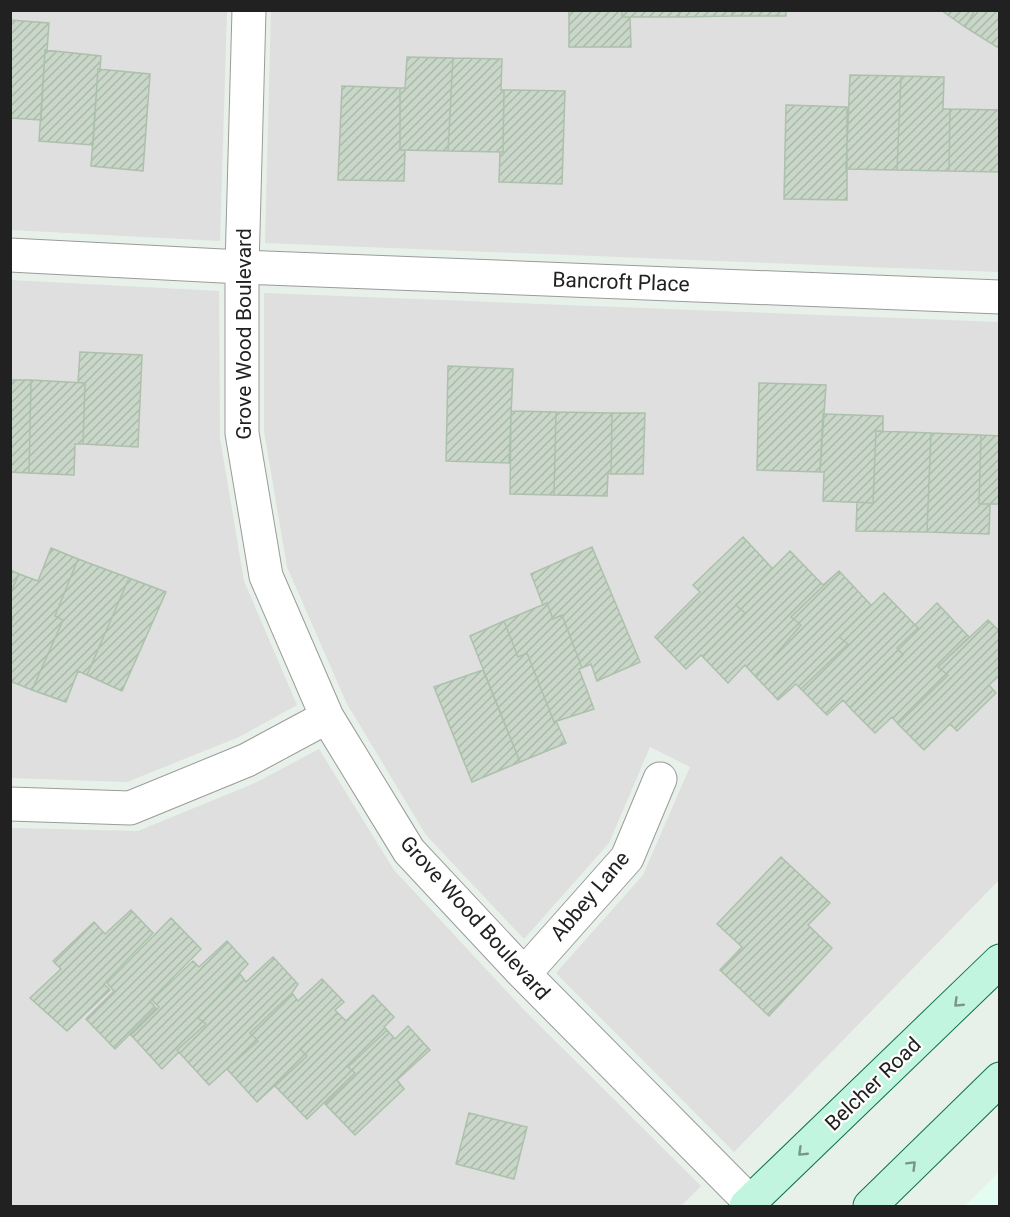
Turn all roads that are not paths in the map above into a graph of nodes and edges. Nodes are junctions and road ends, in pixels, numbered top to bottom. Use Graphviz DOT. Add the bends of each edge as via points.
graph roads {
  1 [pos="249,10"];
  2 [pos="10,255"];
  3 [pos="242,267"];
  4 [pos="999,297"];
  5 [pos="327,717"];
  6 [pos="660,779"];
  7 [pos="10,804"];
  8 [pos="999,961"];
  9 [pos="524,974"];
  10 [pos="999,1079"];
  11 [pos="749,1205"];
  12 [pos="870,1206"];
  1 -- 3 [label="street, Grove Wood Boulevard"];
  2 -- 3 [label="street, Bancroft Place"];
  3 -- 4 [label="street, Bancroft Place"];
  3 -- 5 [label="street, Grove Wood Boulevard" via="242,434 266,576"];
  5 -- 7 [label="street" via="247,760 130,808"];
  5 -- 9 [label="street, Grove Wood Boulevard" via="409,852"];
  6 -- 9 [label="street, Abbey Lane" via="627,858"];
  8 -- 11 [label="main road, Belcher Road, one-way"];
  9 -- 11 [label="street, Grove Wood Boulevard"];
  12 -- 10 [label="main road, one-way"];
}
